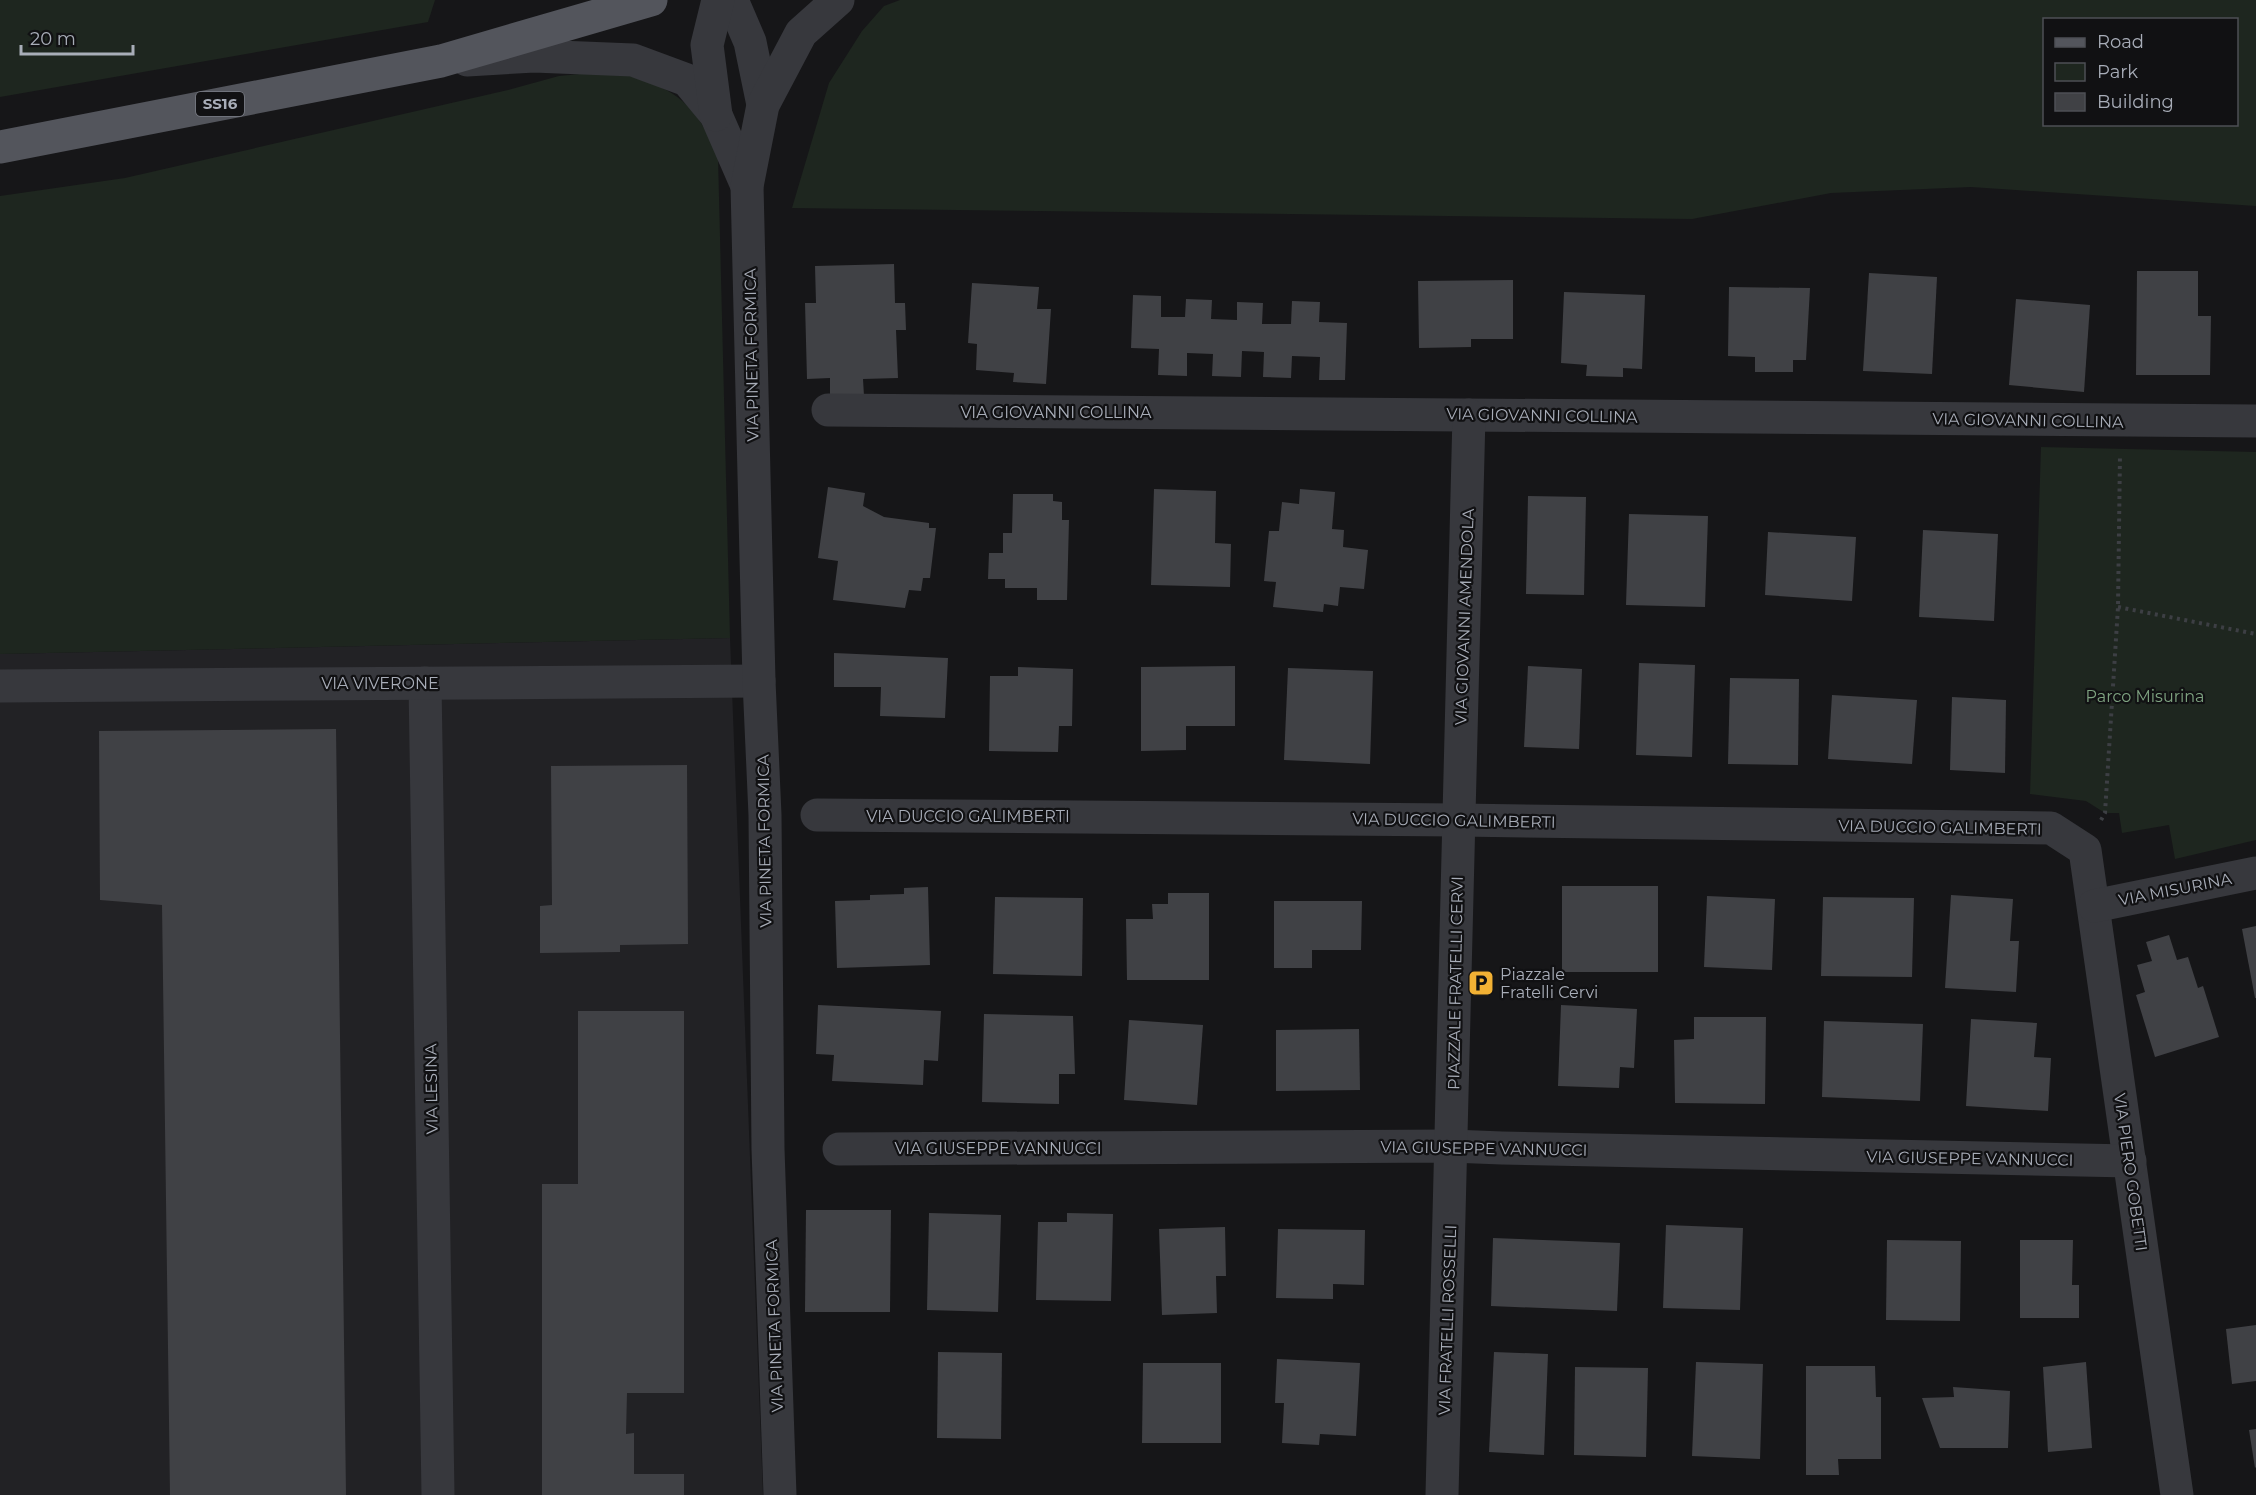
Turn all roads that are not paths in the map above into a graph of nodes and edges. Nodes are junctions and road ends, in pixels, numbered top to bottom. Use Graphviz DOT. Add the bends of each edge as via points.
graph roads {
  1 [pos="651,0"];
  2 [pos="718,0"];
  3 [pos="732,0"];
  4 [pos="838,0"];
  5 [pos="441,61"];
  6 [pos="763,105"];
  7 [pos="716,115"];
  8 [pos="0,147"];
  9 [pos="747,186"];
  10 [pos="828,410"];
  11 [pos="1470,415"];
  12 [pos="2256,422"];
  13 [pos="759,681"];
  14 [pos="425,683"];
  15 [pos="0,686"];
  16 [pos="817,815"];
  17 [pos="1459,820"];
  18 [pos="2085,850"];
  19 [pos="2256,873"];
  20 [pos="2094,906"];
  21 [pos="1451,1146"];
  22 [pos="839,1149"];
  23 [pos="2130,1161"];
  24 [pos="438,1495"];
  25 [pos="780,1495"];
  26 [pos="1442,1495"];
  27 [pos="2178,1495"];
  1 -- 5 [label="main road, SS16"];
  2 -- 7 [label="street, VIA PINETA FORMICA" via="707,45"];
  3 -- 6 [label="street, VIA PINETA FORMICA" via="750,42"];
  4 -- 6 [label="street, VIA PINETA FORMICA" via="801,33"];
  5 -- 7 [label="street, VIA PINETA FORMICA" via="534,56 633,60 687,80"];
  5 -- 8 [label="main road, SS16"];
  6 -- 9 [label="street, VIA PINETA FORMICA"];
  7 -- 9 [label="street, VIA PINETA FORMICA"];
  9 -- 13 [label="street, VIA PINETA FORMICA"];
  10 -- 11 [label="street, VIA GIOVANNI COLLINA"];
  11 -- 12 [label="street, VIA GIOVANNI COLLINA"];
  11 -- 17 [label="street, VIA GIOVANNI AMENDOLA"];
  13 -- 14 [label="street, VIA VIVERONE"];
  13 -- 25 [label="street, VIA PINETA FORMICA" via="765,815 768,1149"];
  14 -- 15 [label="street, VIA VIVERONE"];
  14 -- 24 [label="street, VIA LESINA"];
  16 -- 17 [label="street, VIA DUCCIO GALIMBERTI"];
  17 -- 18 [label="street, VIA DUCCIO GALIMBERTI" via="2051,828"];
  17 -- 21 [label="street, PIAZZALE FRATELLI CERVI"];
  18 -- 20 [label="street, VIA PIERO GOBETTI"];
  19 -- 20 [label="street, VIA MISURINA"];
  20 -- 23 [label="street, VIA PIERO GOBETTI"];
  21 -- 22 [label="street, VIA GIUSEPPE VANNUCCI"];
  21 -- 23 [label="street, VIA GIUSEPPE VANNUCCI"];
  21 -- 26 [label="street, VIA FRATELLI ROSSELLI"];
  23 -- 27 [label="street, VIA PIERO GOBETTI"];
}
